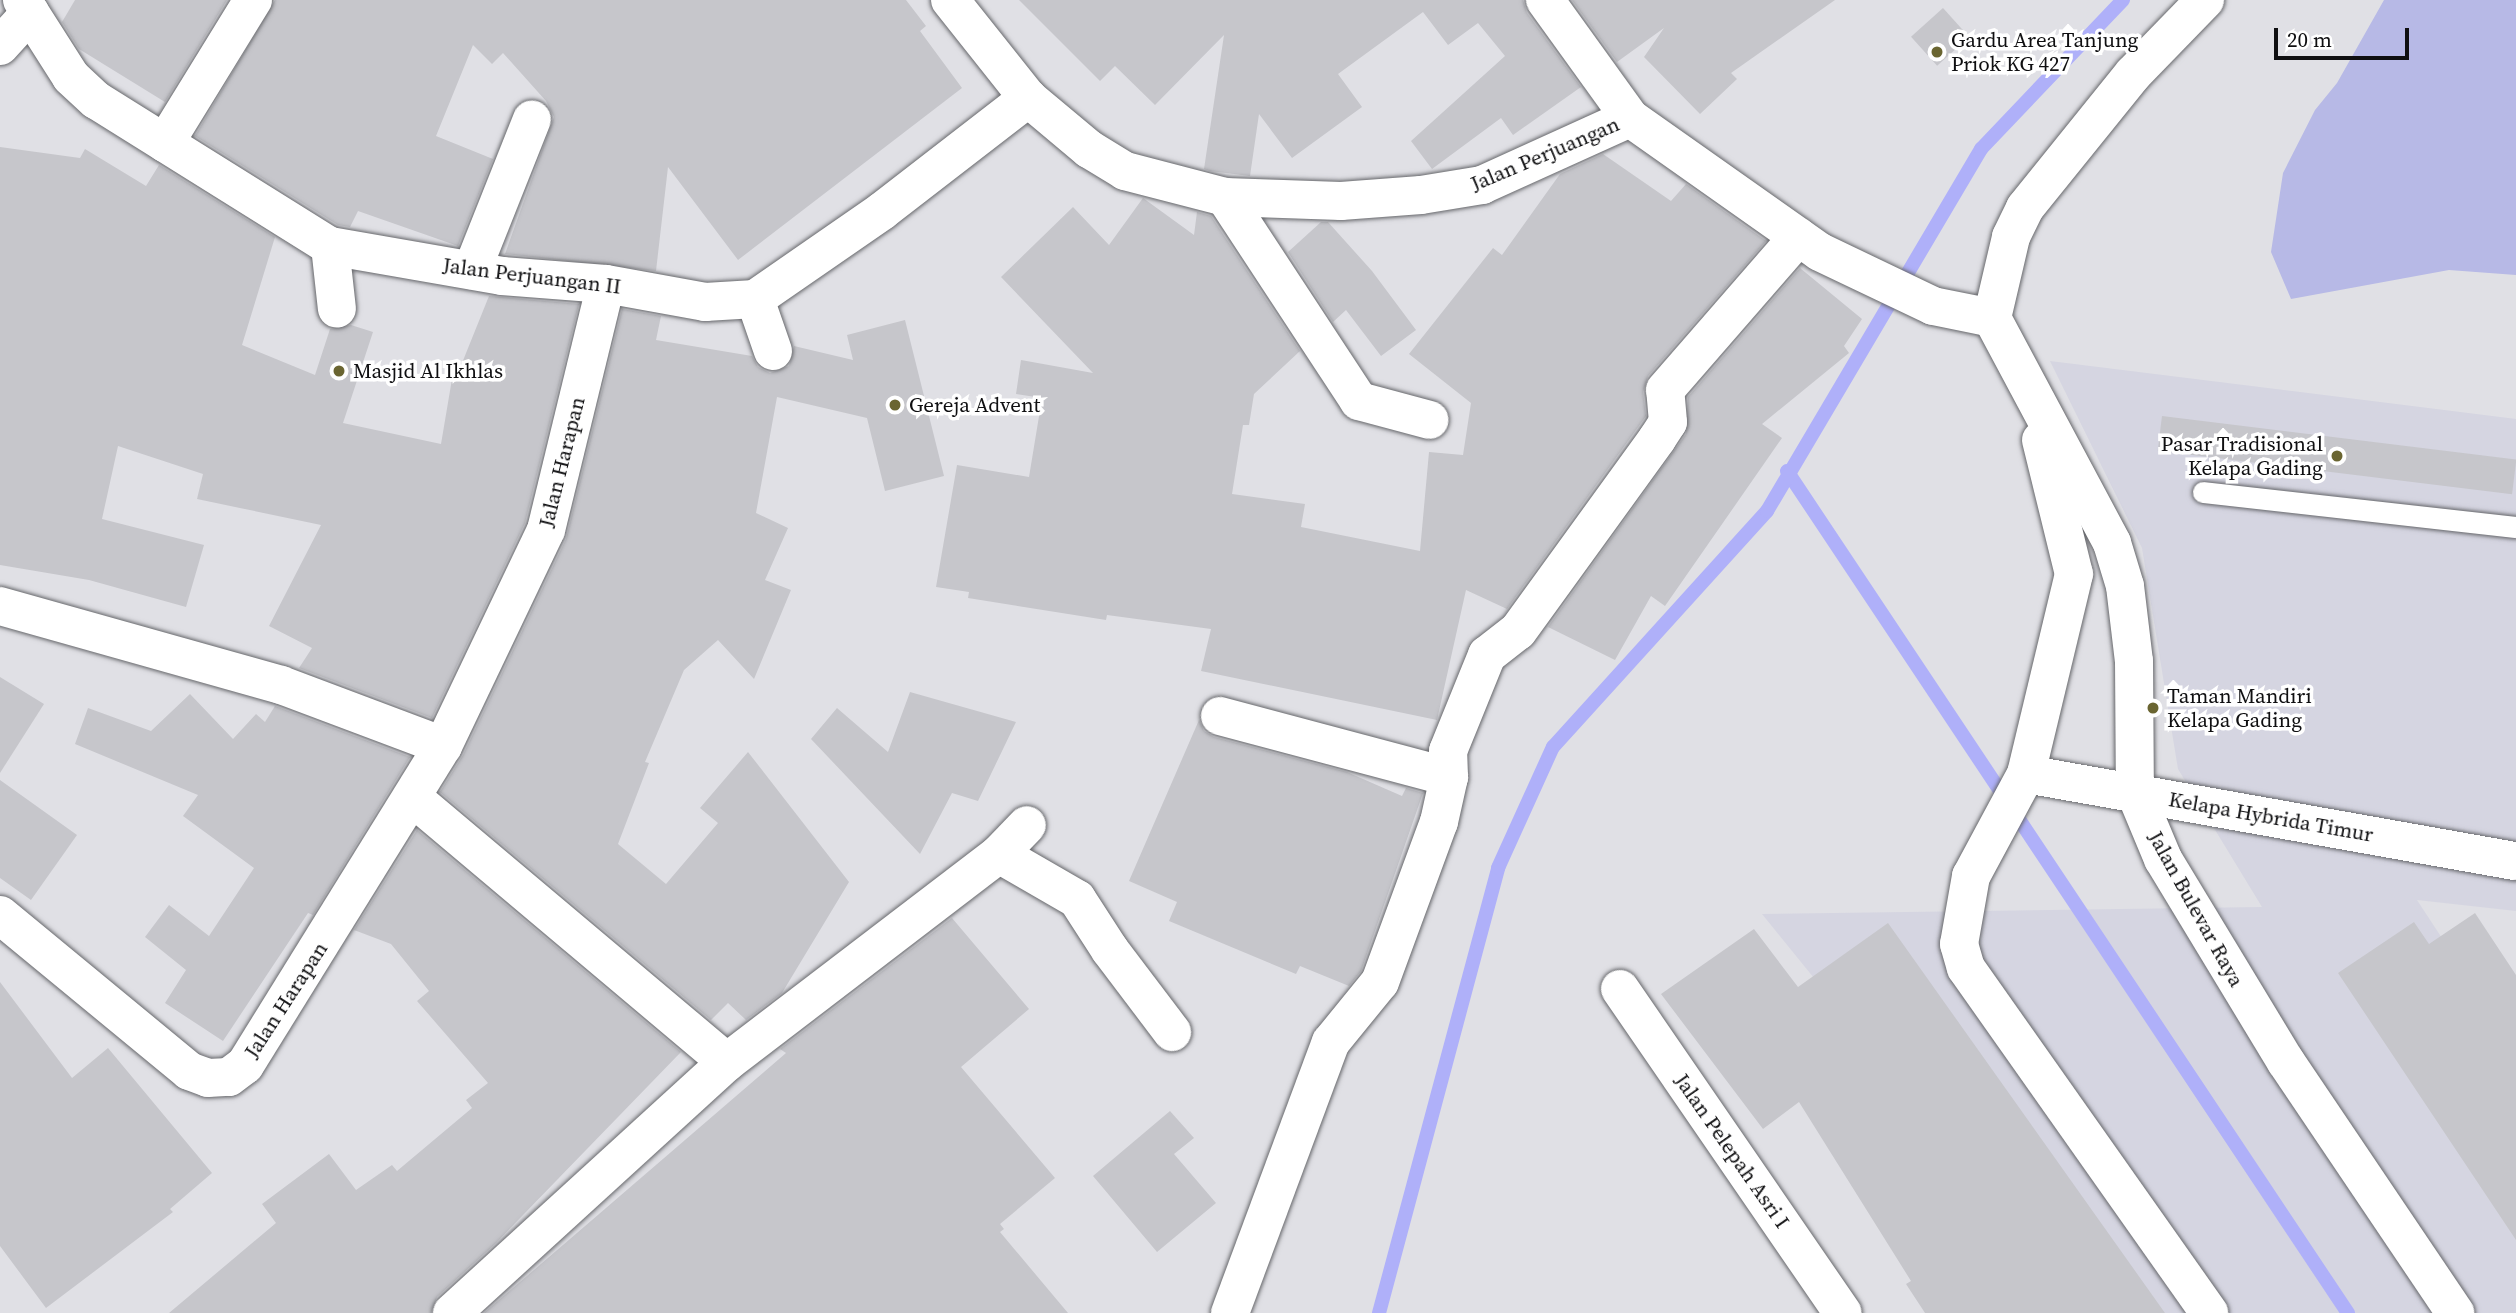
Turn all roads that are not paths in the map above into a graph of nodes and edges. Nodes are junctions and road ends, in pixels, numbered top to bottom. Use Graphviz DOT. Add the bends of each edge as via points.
graph roads {
  1 [pos="253,0"];
  2 [pos="950,0"];
  3 [pos="1545,0"];
  4 [pos="2205,0"];
  5 [pos="26,7"];
  6 [pos="0,46"];
  7 [pos="1028,98"];
  8 [pos="1630,118"];
  9 [pos="532,119"];
  10 [pos="165,143"];
  11 [pos="1226,197"];
  12 [pos="1798,237"];
  13 [pos="330,246"];
  14 [pos="472,270"];
  15 [pos="606,284"];
  16 [pos="755,299"];
  17 [pos="337,309"];
  18 [pos="1992,318"];
  19 [pos="773,351"];
  20 [pos="2027,383"];
  21 [pos="1430,420"];
  22 [pos="2203,492"];
  23 [pos="2516,527"];
  24 [pos="0,606"];
  25 [pos="1220,716"];
  26 [pos="443,746"];
  27 [pos="1449,777"];
  28 [pos="2021,783"];
  29 [pos="2135,792"];
  30 [pos="413,798"];
  31 [pos="1027,825"];
  32 [pos="999,853"];
  33 [pos="2516,862"];
  34 [pos="5,927"];
  35 [pos="1620,989"];
  36 [pos="1172,1032"];
  37 [pos="727,1062"];
  38 [pos="452,1313"];
  39 [pos="1230,1313"];
  40 [pos="1843,1313"];
  41 [pos="2209,1313"];
  42 [pos="2455,1313"];
  1 -- 10 [label="street"];
  2 -- 7 [label="street, Jalan Perjuangan"];
  3 -- 8 [label="street"];
  4 -- 18 [label="street" via="2133,74 2025,208 2011,237"];
  5 -- 6 [label="street"];
  5 -- 10 [label="street, Jalan Perjuangan II" via="71,77 119,117"];
  7 -- 11 [label="street, Jalan Perjuangan" via="1089,149 1125,171"];
  7 -- 16 [label="street" via="882,211"];
  8 -- 11 [label="street, Jalan Perjuangan" via="1482,185 1341,201"];
  8 -- 12 [label="street, Jalan Perjuangan"];
  9 -- 14 [label="street"];
  10 -- 13 [label="street, Jalan Perjuangan II"];
  11 -- 21 [label="street" via="1359,401"];
  12 -- 18 [label="street, Jalan Perjuangan" via="1933,306"];
  12 -- 27 [label="street" via="1665,390 1668,422 1657,439 1518,631 1498,642 1487,655 1448,751"];
  13 -- 14 [label="street, Jalan Perjuangan II"];
  13 -- 17 [label="street"];
  14 -- 15 [label="street, Jalan Perjuangan II"];
  15 -- 16 [label="street, Jalan Perjuangan II" via="705,302"];
  15 -- 26 [label="street, Jalan Harapan" via="546,530"];
  16 -- 19 [label="street"];
  18 -- 20 [label="street, Jalan Bulevar Raya"];
  20 -- 28 [label="street, Jalan Bulevar Raya" via="2074,574"];
  20 -- 29 [label="street, Jalan Bulevar Raya" via="2112,542 2125,586 2134,661"];
  22 -- 23 [label="lane"];
  24 -- 26 [label="street" via="281,684"];
  25 -- 27 [label="street"];
  26 -- 30 [label="street, Jalan Harapan"];
  27 -- 39 [label="street" via="1439,822 1380,982 1331,1042"];
  28 -- 29 [label="street, Kelapa Hybrida Timur"];
  28 -- 41 [label="street, Jalan Bulevar Raya" via="1971,876 1960,920 1959,944 1966,968"];
  29 -- 33 [label="street, Kelapa Hybrida Timur"];
  29 -- 42 [label="street, Jalan Bulevar Raya" via="2163,859 2215,947 2286,1062"];
  30 -- 34 [label="street, Jalan Harapan" via="245,1065 229,1077 189,1071"];
  30 -- 37 [label="street"];
  31 -- 32 [label="street"];
  32 -- 36 [label="street" via="1077,899"];
  32 -- 37 [label="street"];
  35 -- 40 [label="street, Jalan Pelepah Asri I"];
  37 -- 38 [label="street"];
}
